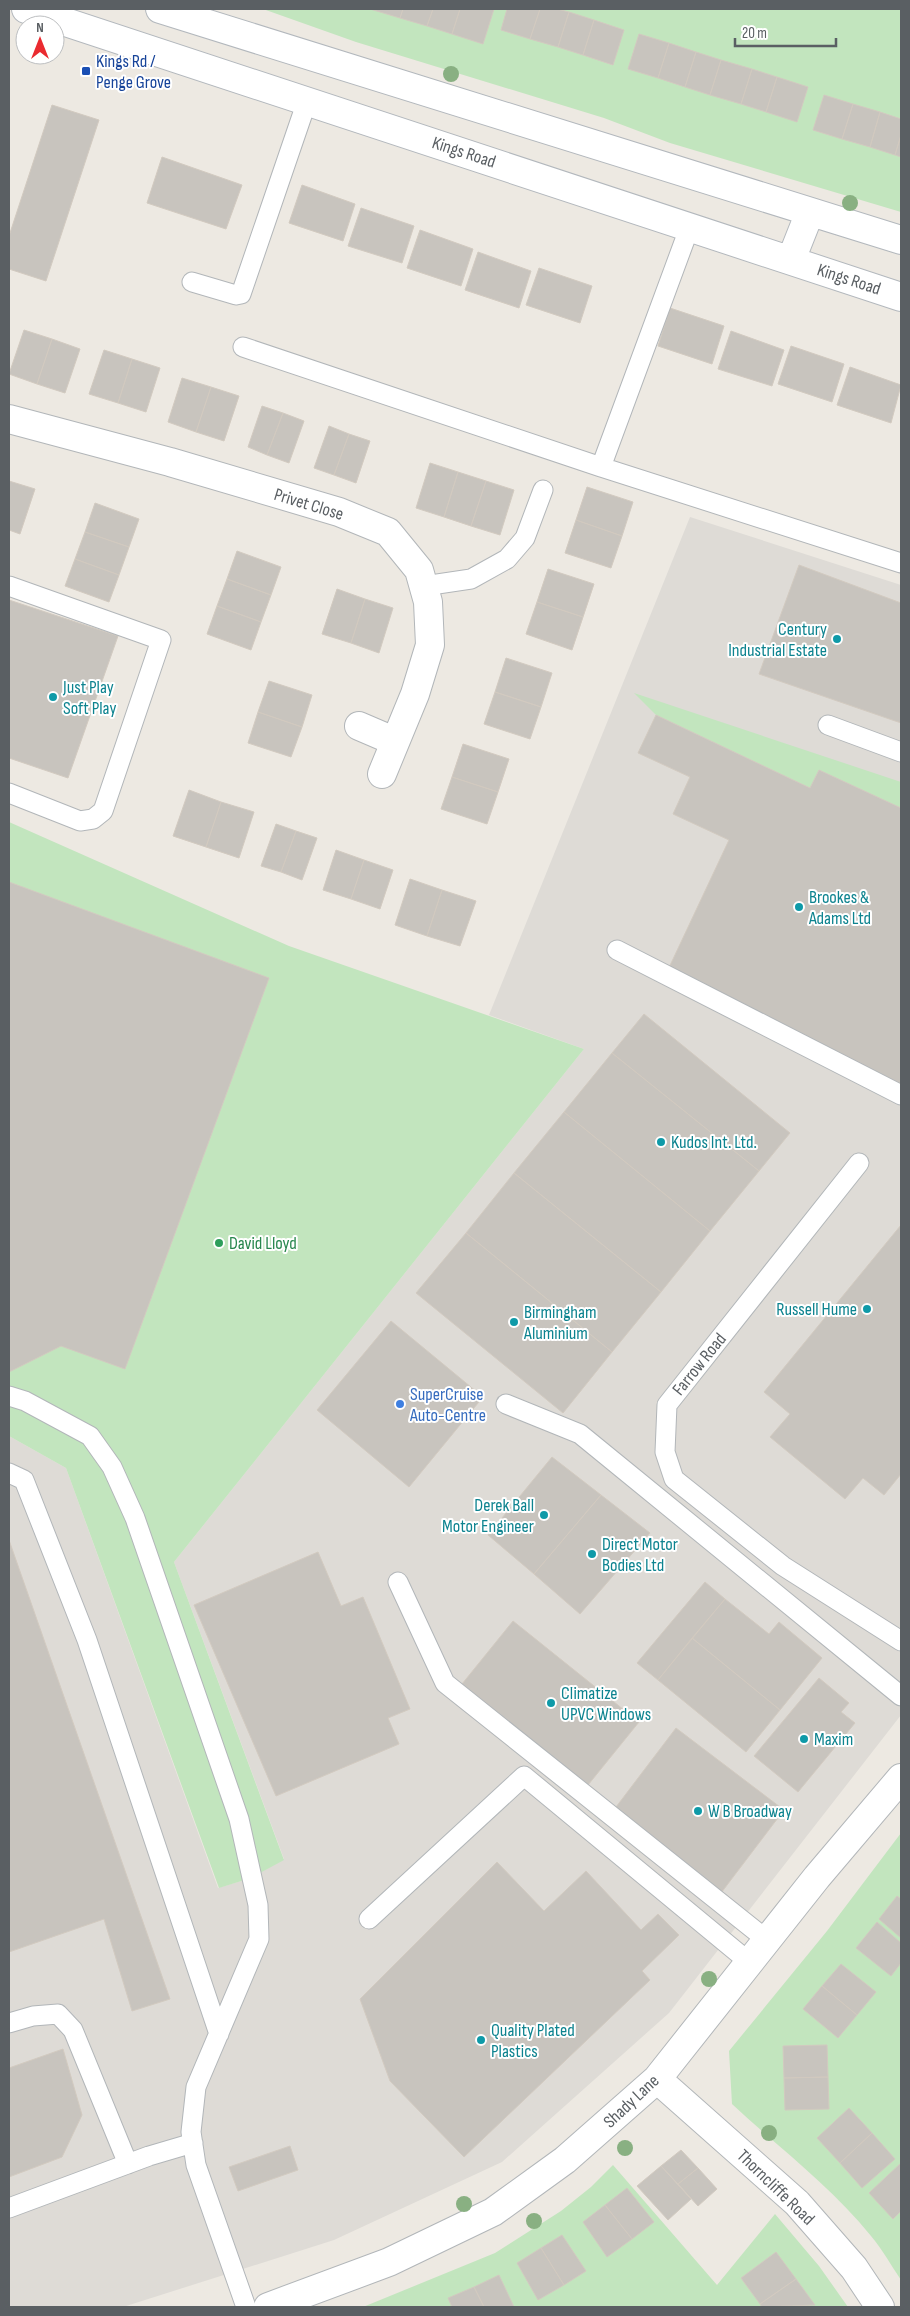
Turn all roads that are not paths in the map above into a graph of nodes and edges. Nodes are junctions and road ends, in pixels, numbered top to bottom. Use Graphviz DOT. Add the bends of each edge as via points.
graph roads {
  1 [pos="26,9"];
  2 [pos="160,9"];
  3 [pos="304,54"];
  4 [pos="298,98"];
  5 [pos="810,212"];
  6 [pos="690,226"];
  7 [pos="901,240"];
  8 [pos="791,260"];
  9 [pos="192,282"];
  10 [pos="901,297"];
  11 [pos="243,347"];
  12 [pos="9,419"];
  13 [pos="601,467"];
  14 [pos="543,490"];
  15 [pos="901,563"];
  16 [pos="9,586"];
  17 [pos="424,586"];
  18 [pos="828,725"];
  19 [pos="359,726"];
  20 [pos="394,741"];
  21 [pos="901,752"];
  22 [pos="382,774"];
  23 [pos="9,793"];
  24 [pos="617,950"];
  25 [pos="901,1095"];
  26 [pos="859,1163"];
  27 [pos="9,1396"];
  28 [pos="506,1404"];
  29 [pos="9,1473"];
  30 [pos="398,1582"];
  31 [pos="901,1641"];
  32 [pos="901,1696"];
  33 [pos="901,1778"];
  34 [pos="369,1920"];
  35 [pos="767,1940"];
  36 [pos="749,1962"];
  37 [pos="9,2023"];
  38 [pos="219,2034"];
  39 [pos="657,2079"];
  40 [pos="193,2143"];
  41 [pos="128,2164"];
  42 [pos="9,2208"];
  43 [pos="246,2307"];
  44 [pos="268,2307"];
  45 [pos="880,2307"];
  1 -- 4 [label="street, Kings Road"];
  2 -- 3 [label="street"];
  3 -- 4 [label="street"];
  3 -- 5 [label="street"];
  4 -- 6 [label="street, Kings Road"];
  4 -- 9 [label="lane" via="241,294"];
  5 -- 7 [label="street"];
  5 -- 8 [label="street"];
  6 -- 8 [label="street, Kings Road"];
  6 -- 13 [label="lane"];
  8 -- 10 [label="street, Kings Road"];
  11 -- 13 [label="lane"];
  12 -- 17 [label="street, Privet Close" via="321,507 388,532 419,570"];
  13 -- 15 [label="lane"];
  14 -- 17 [label="lane" via="525,538 506,559 471,579"];
  16 -- 23 [label="lane" via="161,640 103,811 93,819 80,822"];
  17 -- 20 [label="street, Privet Close" via="430,645 415,694"];
  18 -- 21 [label="lane"];
  19 -- 20 [label="street"];
  20 -- 22 [label="street, Privet Close"];
  24 -- 25 [label="lane"];
  26 -- 31 [label="lane, Farrow Road" via="667,1405 665,1452 674,1479 682,1486 783,1566"];
  27 -- 38 [label="lane" via="25,1401 90,1436 112,1467 134,1518 239,1820 258,1905 259,1939"];
  28 -- 32 [label="lane" via="580,1434"];
  29 -- 38 [label="lane" via="24,1480 87,1640"];
  30 -- 35 [label="lane" via="445,1683"];
  33 -- 35 [label="street, Shady Lane" via="816,1876"];
  34 -- 36 [label="lane" via="524,1776"];
  35 -- 36 [label="street, Shady Lane"];
  36 -- 39 [label="street, Shady Lane"];
  37 -- 41 [label="lane" via="33,2016 58,2014 73,2030"];
  38 -- 40 [label="lane" via="196,2087 191,2132"];
  39 -- 44 [label="street, Shady Lane" via="566,2160 494,2212 389,2262"];
  39 -- 45 [label="street, Thorncliffe Road" via="797,2203 854,2268"];
  40 -- 41 [label="lane"];
  40 -- 43 [label="lane" via="196,2165"];
  41 -- 42 [label="lane"];
}
